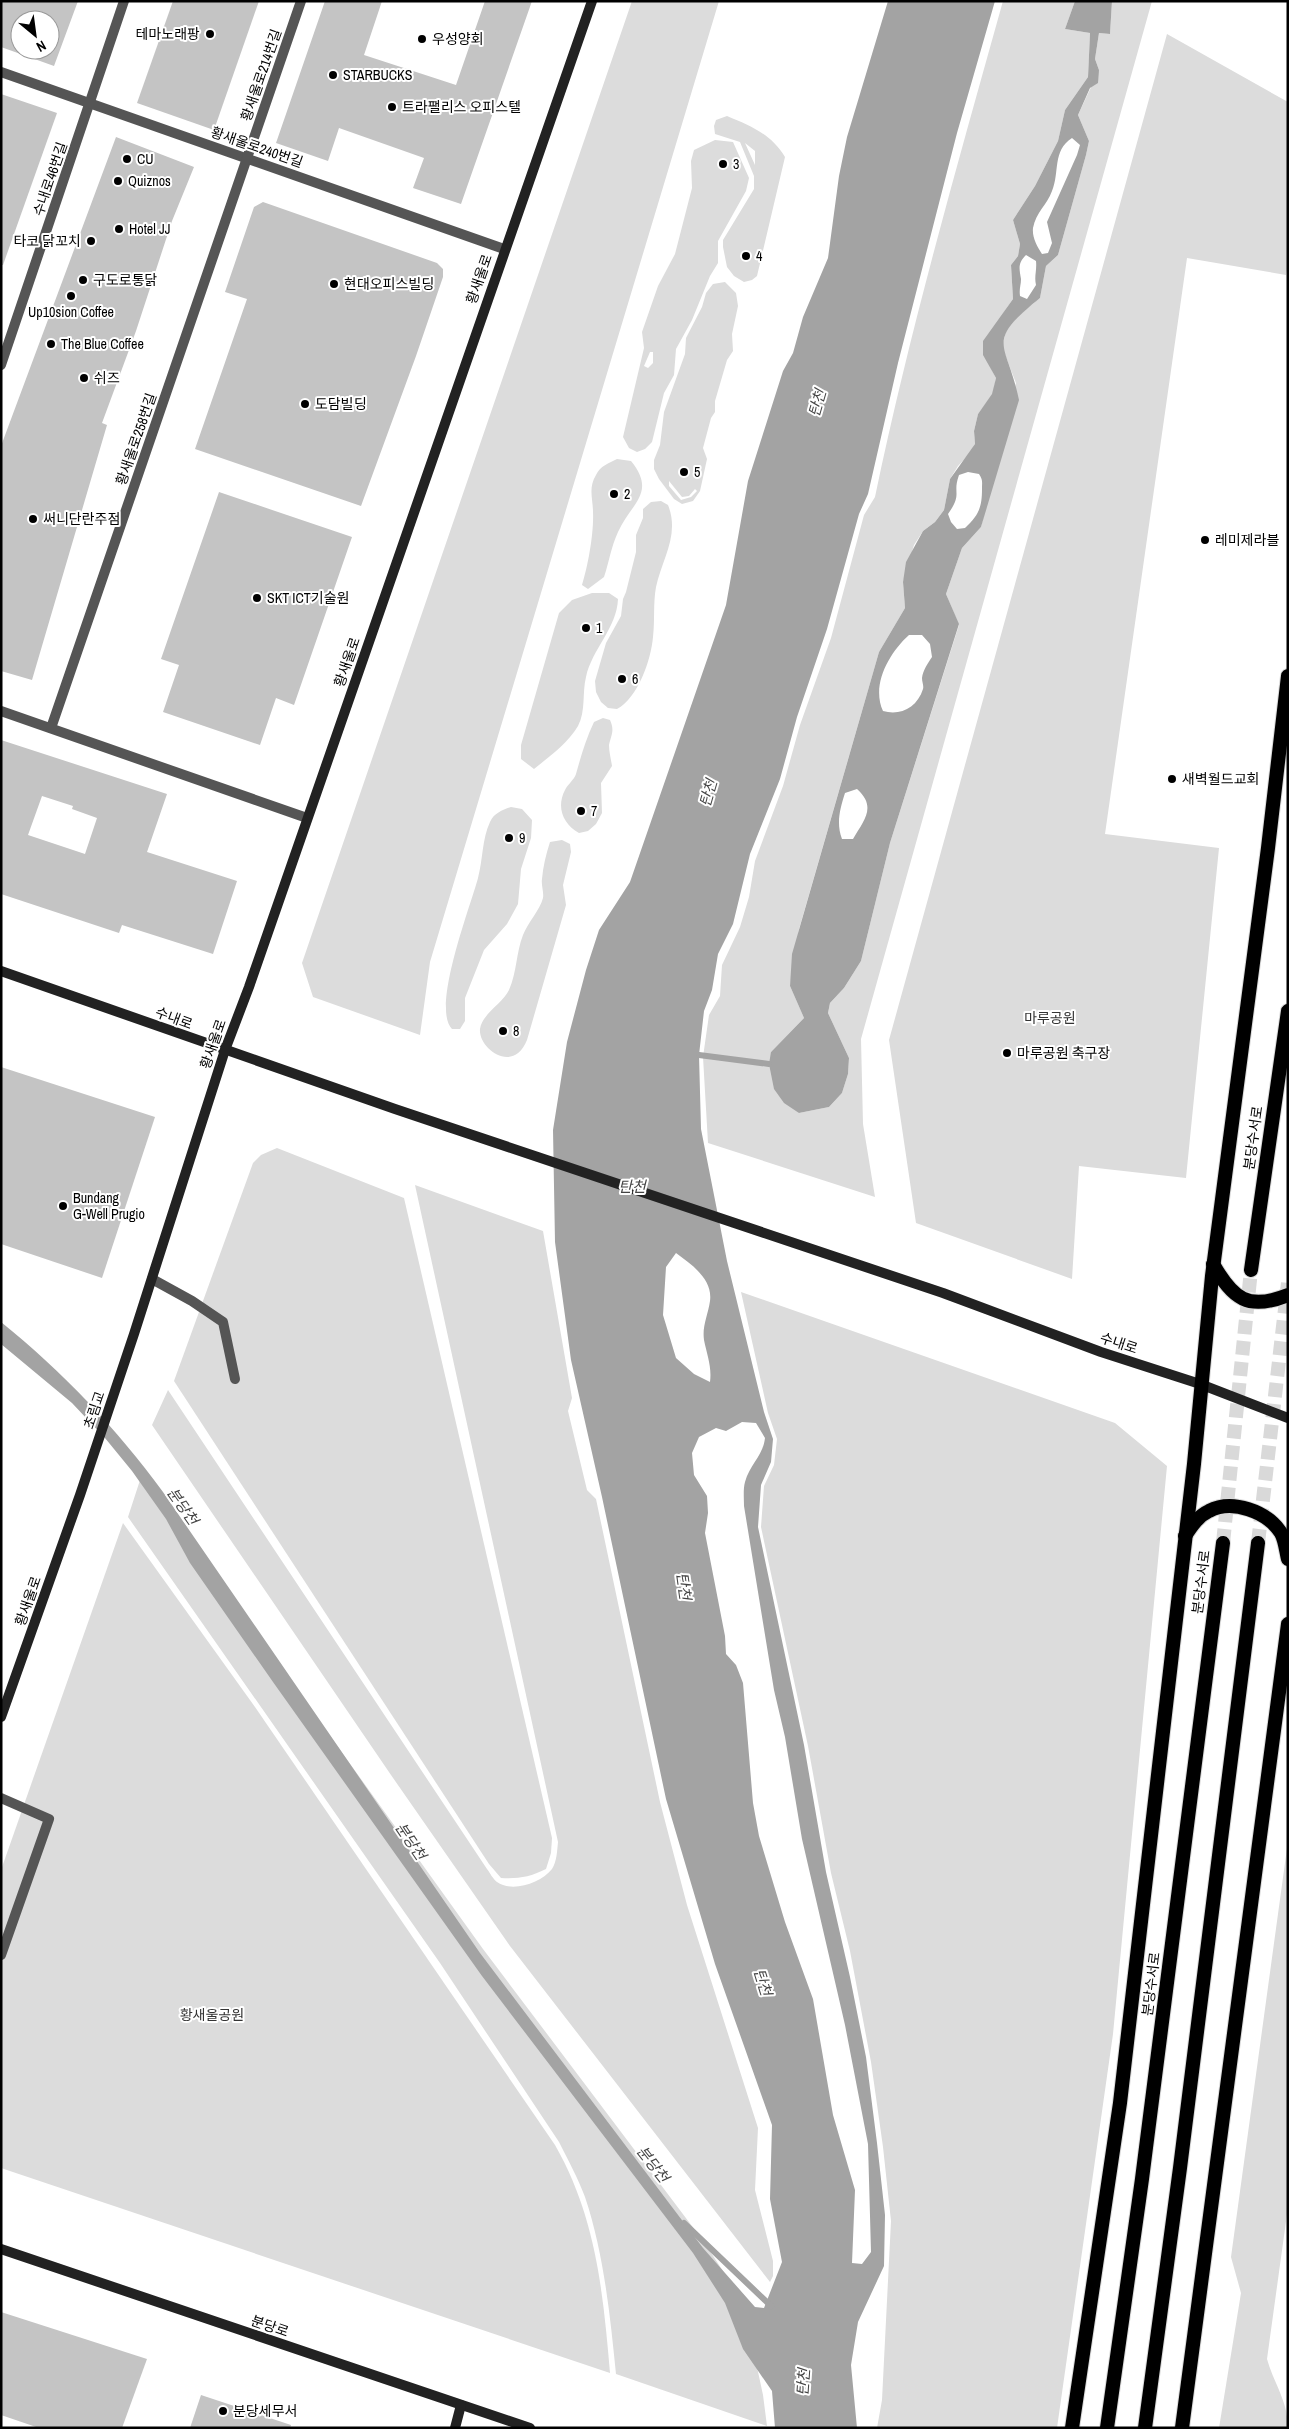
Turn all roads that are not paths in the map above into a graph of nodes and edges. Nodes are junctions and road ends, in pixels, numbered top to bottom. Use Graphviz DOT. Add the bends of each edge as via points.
graph roads {
  1 [pos="124,1"];
  2 [pos="302,1"];
  3 [pos="592,1"];
  4 [pos="1,72"];
  5 [pos="90,103"];
  6 [pos="247,158"];
  7 [pos="504,249"];
  8 [pos="1,365"];
  9 [pos="1288,676"];
  10 [pos="1,711"];
  11 [pos="51,728"];
  12 [pos="307,818"];
  13 [pos="1,971"];
  14 [pos="1288,1010"];
  15 [pos="225,1050"];
  16 [pos="1213,1264"];
  17 [pos="1251,1270"];
  18 [pos="152,1279"];
  19 [pos="1288,1295"];
  20 [pos="134,1334"];
  21 [pos="235,1378"];
  22 [pos="1200,1384"];
  23 [pos="1288,1418"];
  24 [pos="80,1495"];
  25 [pos="1184,1538"];
  26 [pos="1223,1543"];
  27 [pos="1258,1543"];
  28 [pos="1288,1559"];
  29 [pos="1288,1624"];
  30 [pos="1,1717"];
  31 [pos="1,1798"];
  32 [pos="1,1955"];
  33 [pos="1,2249"];
  34 [pos="461,2405"];
  35 [pos="455,2428"];
  36 [pos="530,2428"];
  37 [pos="1072,2428"];
  38 [pos="1107,2428"];
  39 [pos="1145,2428"];
  40 [pos="1182,2428"];
  1 -- 5 [label="street, 수내로46번길"];
  2 -- 6 [label="street, 황새울로214번길"];
  3 -- 7 [label="main road, 황새울로"];
  4 -- 5 [label="street, 황새울로240번길"];
  5 -- 6 [label="street, 황새울로240번길"];
  5 -- 8 [label="street, 수내로46번길"];
  6 -- 7 [label="street, 황새울로240번길"];
  6 -- 11 [label="street, 황새울로258번길"];
  7 -- 12 [label="main road, 황새울로"];
  9 -- 16 [label="highway"];
  10 -- 11 [label="street"];
  11 -- 12 [label="street"];
  12 -- 15 [label="main road, 황새울로"];
  13 -- 15 [label="main road, 수내로"];
  14 -- 17 [label="highway, 분당수서로"];
  15 -- 18 [label="main road, 황새울로"];
  15 -- 22 [label="main road, 수내로" via="943,1292 1101,1352"];
  16 -- 19 [label="highway" via="1224,1282 1240,1298 1263,1303"];
  16 -- 22 [label="highway"];
  18 -- 20 [label="main road, 황새울로"];
  18 -- 21 [label="street" via="224,1322"];
  20 -- 24 [label="main road, 초림교"];
  22 -- 23 [label="main road, 수내로"];
  22 -- 25 [label="highway"];
  24 -- 30 [label="main road, 황새울로"];
  25 -- 28 [label="highway" via="1207,1511 1237,1506 1268,1519 1282,1534"];
  25 -- 37 [label="highway" via="1120,2103"];
  26 -- 38 [label="highway, 분당수서로"];
  27 -- 39 [label="highway"];
  29 -- 40 [label="highway"];
  31 -- 32 [label="street" via="49,1819"];
  33 -- 34 [label="main road, 분당로"];
  34 -- 35 [label="main road"];
  34 -- 36 [label="main road, 분당로"];
}
